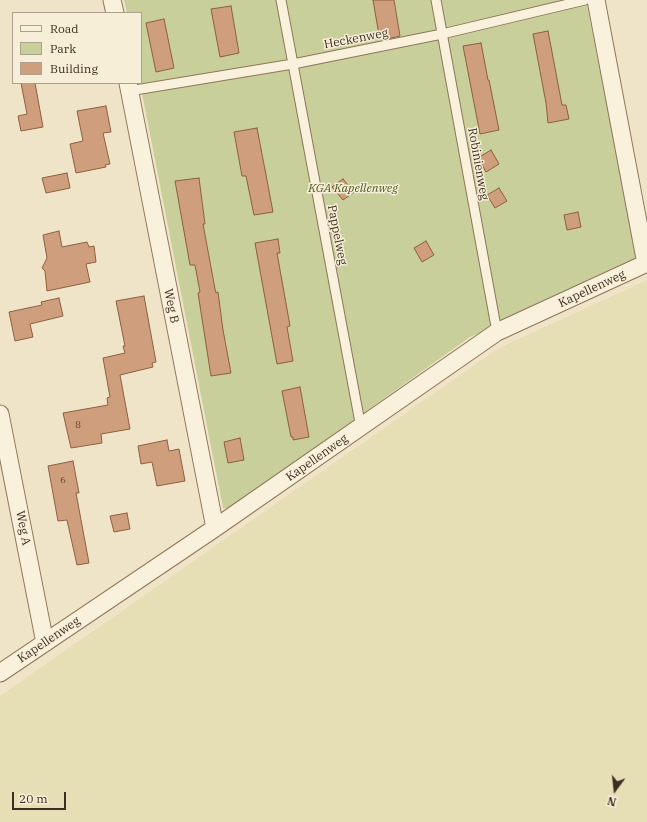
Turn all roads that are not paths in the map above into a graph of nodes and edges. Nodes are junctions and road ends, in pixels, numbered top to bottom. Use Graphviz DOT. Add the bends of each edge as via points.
graph roads {
  1 [pos="112,0"];
  2 [pos="280,0"];
  3 [pos="436,0"];
  4 [pos="585,0"];
  5 [pos="596,0"];
  6 [pos="115,12"];
  7 [pos="442,34"];
  8 [pos="293,64"];
  9 [pos="128,87"];
  10 [pos="646,263"];
  11 [pos="497,332"];
  12 [pos="0,414"];
  13 [pos="361,428"];
  14 [pos="215,528"];
  15 [pos="45,643"];
  16 [pos="0,673"];
  1 -- 6 [label="street"];
  2 -- 8 [label="lane, Pappelweg"];
  3 -- 7 [label="lane, Robinienweg"];
  4 -- 7 [label="lane, Heckenweg"];
  5 -- 10 [label="street, Kapellenweg"];
  7 -- 8 [label="lane, Heckenweg"];
  7 -- 11 [label="lane, Robinienweg"];
  8 -- 9 [label="lane, Heckenweg"];
  8 -- 13 [label="lane, Pappelweg"];
  9 -- 14 [label="street, Weg B"];
  10 -- 11 [label="street, Kapellenweg"];
  11 -- 13 [label="street, Kapellenweg"];
  12 -- 15 [label="street, Weg A"];
  13 -- 14 [label="street, Kapellenweg"];
  14 -- 15 [label="street, Kapellenweg"];
  15 -- 16 [label="street, Kapellenweg"];
}
